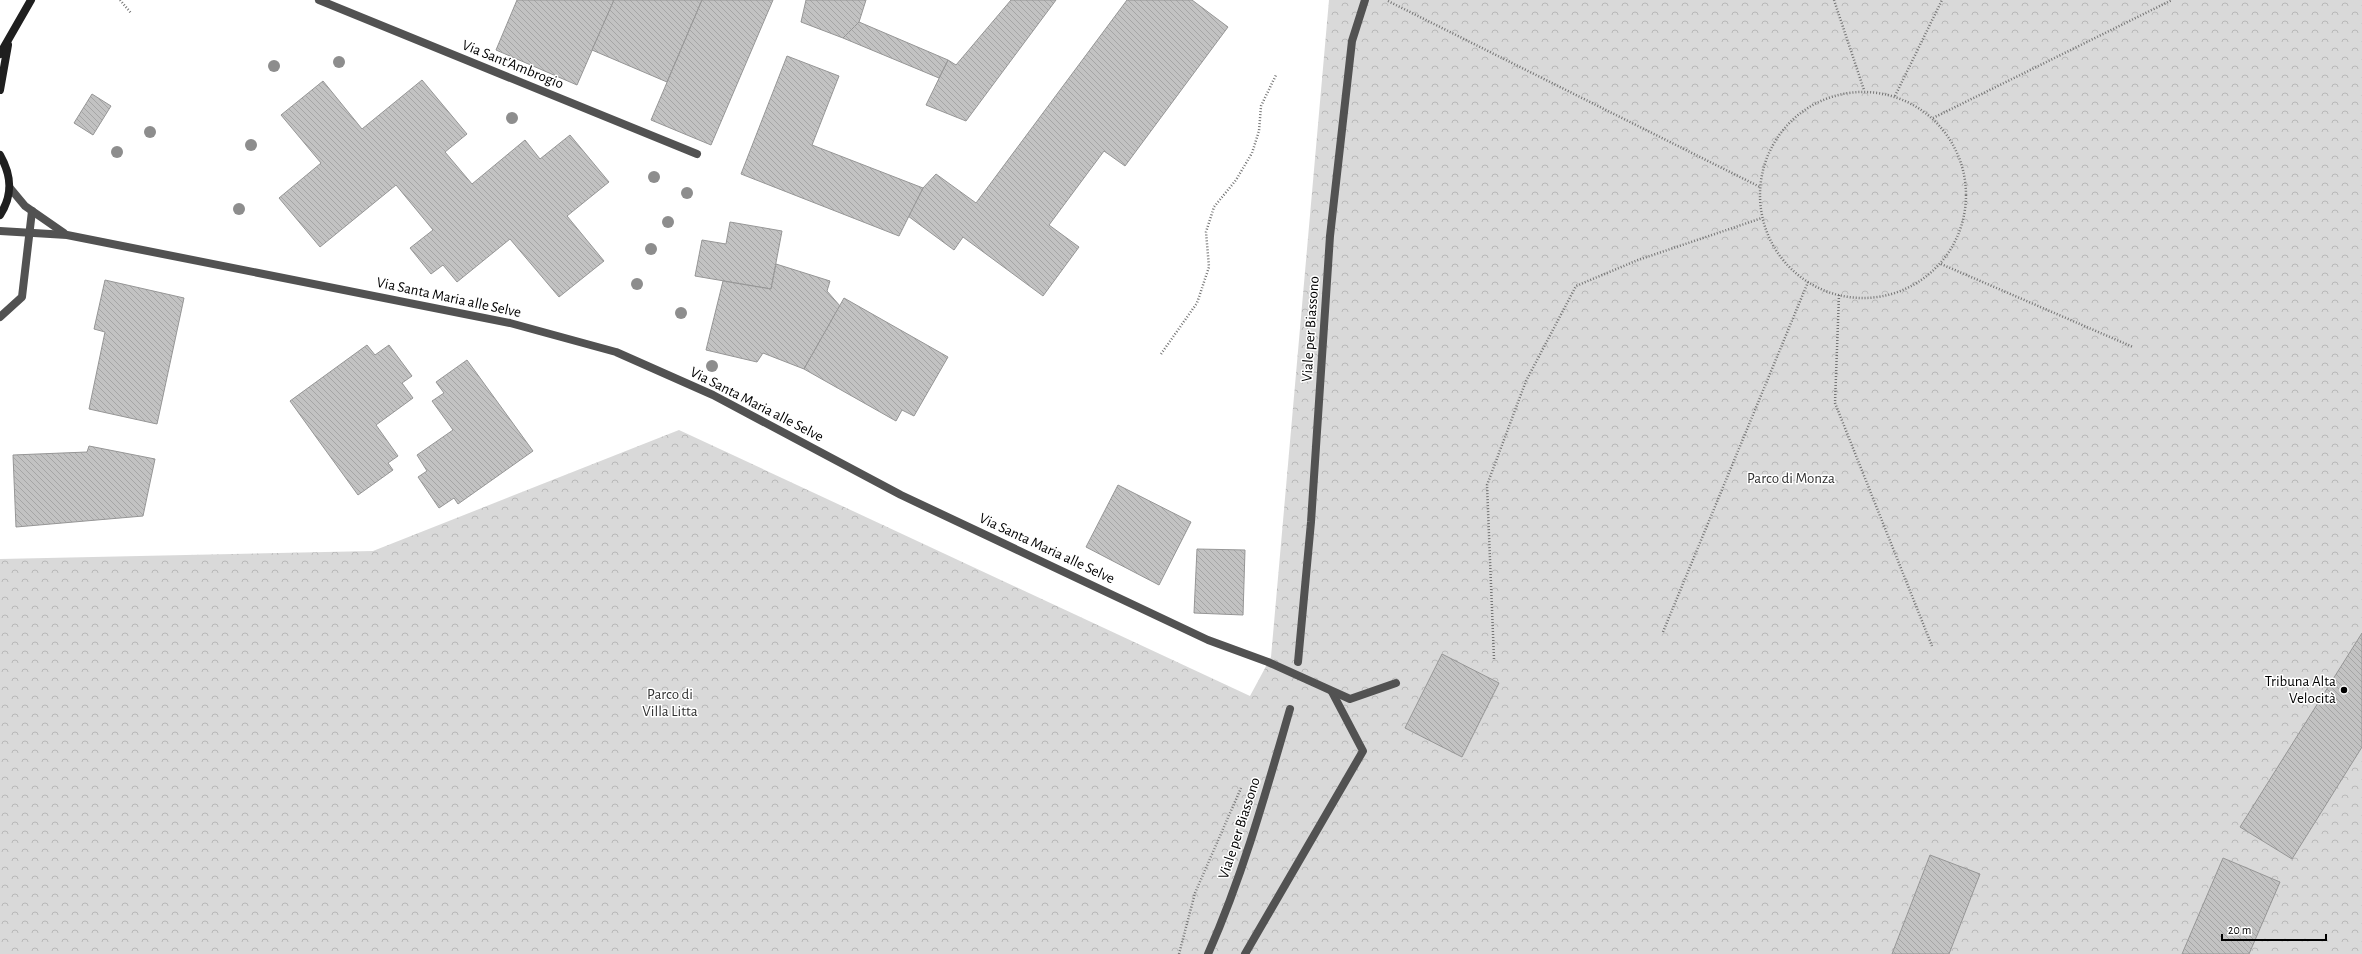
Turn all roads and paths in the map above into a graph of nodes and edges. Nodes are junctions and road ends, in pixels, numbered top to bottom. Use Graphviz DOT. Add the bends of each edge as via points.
graph roads {
  1 [pos="30,0"];
  2 [pos="120,0"];
  3 [pos="318,0"];
  4 [pos="1365,0"];
  5 [pos="1386,0"];
  6 [pos="1834,0"];
  7 [pos="1942,0"];
  8 [pos="2172,0"];
  9 [pos="131,13"];
  10 [pos="9,36"];
  11 [pos="0,54"];
  12 [pos="1276,75"];
  13 [pos="0,90"];
  14 [pos="1864,90"];
  15 [pos="1896,96"];
  16 [pos="1933,118"];
  17 [pos="697,154"];
  18 [pos="0,155"];
  19 [pos="1760,187"];
  20 [pos="10,188"];
  21 [pos="32,211"];
  22 [pos="0,215"];
  23 [pos="1762,218"];
  24 [pos="0,231"];
  25 [pos="29,232"];
  26 [pos="67,235"];
  27 [pos="1941,264"];
  28 [pos="1808,282"];
  29 [pos="1839,296"];
  30 [pos="0,317"];
  31 [pos="2133,347"];
  32 [pos="1161,354"];
  33 [pos="1663,632"];
  34 [pos="1932,646"];
  35 [pos="1494,659"];
  36 [pos="1298,662"];
  37 [pos="1396,683"];
  38 [pos="1332,692"];
  39 [pos="1290,709"];
  40 [pos="1244,782"];
  41 [pos="1179,954"];
  42 [pos="1208,954"];
  43 [pos="1246,954"];
  1 -- 10 [label="main road"];
  2 -- 9 [label="path"];
  3 -- 17 [label="street, Via Sant'Ambrogio"];
  4 -- 36 [label="street, Viale per Biassono" via="1352,41 1330,236 1311,522"];
  5 -- 19 [label="path"];
  6 -- 14 [label="path"];
  7 -- 15 [label="path"];
  8 -- 16 [label="path"];
  10 -- 11 [label="main road"];
  10 -- 13 [label="main road"];
  12 -- 32 [label="path" via="1261,106 1259,131 1252,152 1236,180 1214,207 1206,232 1209,267 1197,303"];
  14 -- 15 [label="path"];
  14 -- 19 [label="path" via="1833,96 1805,109 1782,130 1767,156"];
  15 -- 16 [label="path" via="1916,105"];
  16 -- 27 [label="path" via="1954,143 1966,174 1967,206 1959,237"];
  18 -- 20 [label="main road" via="9,177"];
  19 -- 23 [label="path"];
  20 -- 21 [label="street, Via Santa Maria alle Selve"];
  20 -- 22 [label="main road" via="6,205"];
  21 -- 25 [label="street"];
  21 -- 26 [label="street, Via Santa Maria alle Selve"];
  23 -- 28 [label="path" via="1772,244 1787,265"];
  23 -- 35 [label="path" via="1638,260 1576,286 1526,381 1487,485"];
  24 -- 25 [label="street, Via Santa Maria alle Selve"];
  25 -- 26 [label="street, Via Santa Maria alle Selve"];
  25 -- 30 [label="street" via="22,297"];
  26 -- 38 [label="street, Via Santa Maria alle Selve" via="510,323 616,352 713,395 901,495 1208,640 1268,662"];
  27 -- 29 [label="path" via="1920,282 1894,294 1867,299"];
  27 -- 31 [label="path"];
  28 -- 29 [label="path"];
  28 -- 33 [label="path"];
  29 -- 34 [label="path" via="1835,403"];
  37 -- 38 [label="street, Via Santa Maria alle Selve" via="1350,699"];
  38 -- 43 [label="street" via="1363,751"];
  39 -- 42 [label="street, Viale per Biassono" via="1256,829"];
  40 -- 41 [label="path" via="1195,893"];
}
